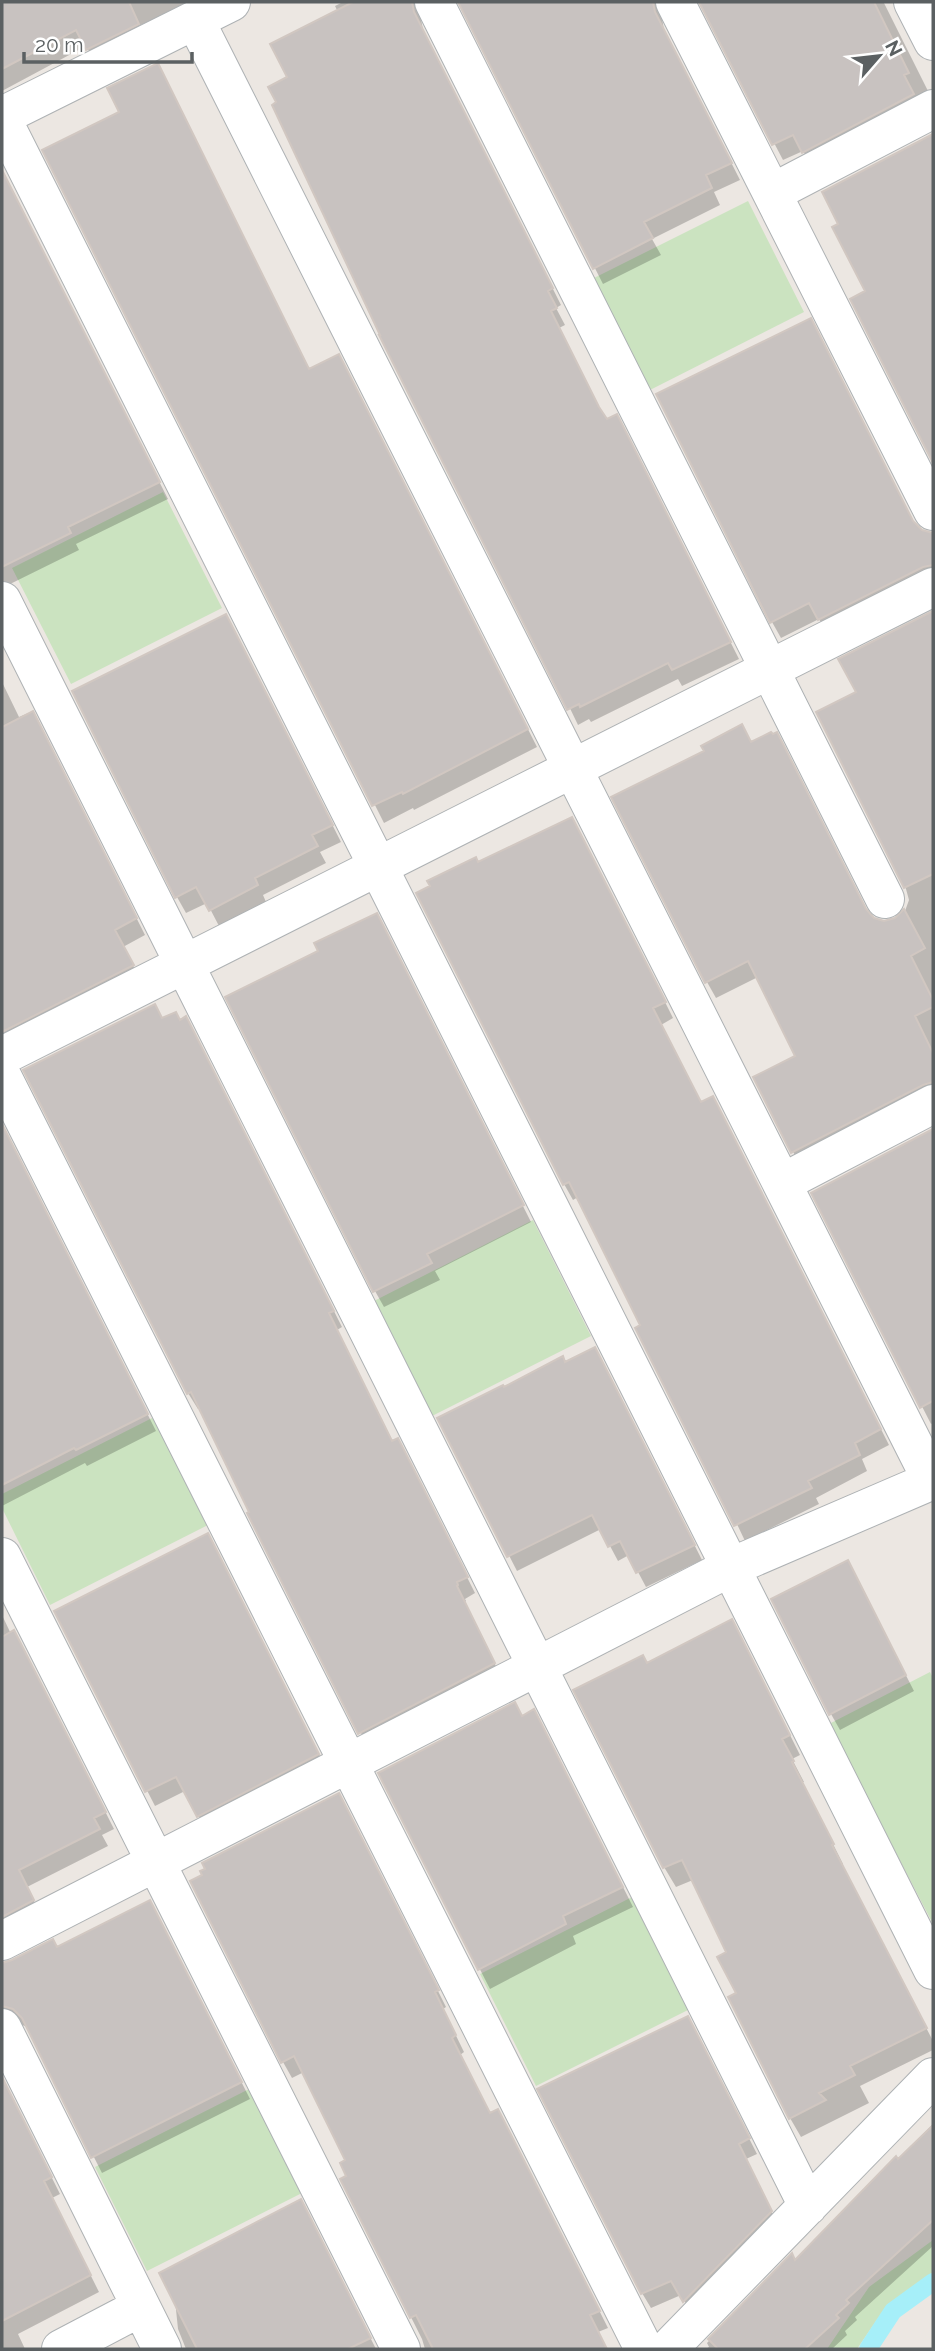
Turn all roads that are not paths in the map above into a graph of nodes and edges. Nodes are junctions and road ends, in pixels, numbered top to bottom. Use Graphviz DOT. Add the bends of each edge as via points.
graph roads {
  1 [pos="231,2"];
  2 [pos="434,2"];
  3 [pos="675,2"];
  4 [pos="914,2"];
  5 [pos="195,20"];
  6 [pos="933,41"];
  7 [pos="933,109"];
  8 [pos="2,118"];
  9 [pos="772,192"];
  10 [pos="933,511"];
  11 [pos="933,587"];
  12 [pos="2,601"];
  13 [pos="770,670"];
  14 [pos="572,769"];
  15 [pos="378,867"];
  16 [pos="885,899"];
  17 [pos="184,964"];
  18 [pos="2,1056"];
  19 [pos="2,1076"];
  20 [pos="933,1104"];
  21 [pos="782,1183"];
  22 [pos="932,1480"];
  23 [pos="2,1558"];
  24 [pos="731,1567"];
  25 [pos="537,1667"];
  26 [pos="347,1765"];
  27 [pos="155,1862"];
  28 [pos="2,1941"];
  29 [pos="933,1970"];
  30 [pos="2,2028"];
  31 [pos="933,2077"];
  32 [pos="808,2206"];
  33 [pos="141,2307"];
  34 [pos="61,2349"];
  35 [pos="162,2349"];
  36 [pos="401,2349"];
  37 [pos="644,2349"];
  38 [pos="668,2349"];
  1 -- 5 [label="street"];
  2 -- 13 [label="street"];
  3 -- 9 [label="street"];
  4 -- 6 [label="street"];
  5 -- 8 [label="street"];
  5 -- 14 [label="street"];
  7 -- 9 [label="street"];
  8 -- 15 [label="street"];
  9 -- 10 [label="street"];
  11 -- 13 [label="street"];
  12 -- 17 [label="street"];
  13 -- 14 [label="street"];
  13 -- 16 [label="street"];
  14 -- 15 [label="street"];
  14 -- 21 [label="street"];
  15 -- 17 [label="street"];
  15 -- 24 [label="street"];
  17 -- 18 [label="street"];
  17 -- 25 [label="street"];
  19 -- 26 [label="street"];
  20 -- 21 [label="street"];
  21 -- 22 [label="street"];
  22 -- 24 [label="street"];
  23 -- 27 [label="street"];
  24 -- 25 [label="street"];
  24 -- 29 [label="street"];
  25 -- 26 [label="street"];
  25 -- 32 [label="street"];
  26 -- 27 [label="street"];
  26 -- 37 [label="street"];
  27 -- 28 [label="street"];
  27 -- 36 [label="street"];
  30 -- 33 [label="street"];
  31 -- 32 [label="street"];
  32 -- 38 [label="street"];
  33 -- 34 [label="street"];
  33 -- 35 [label="street"];
}
